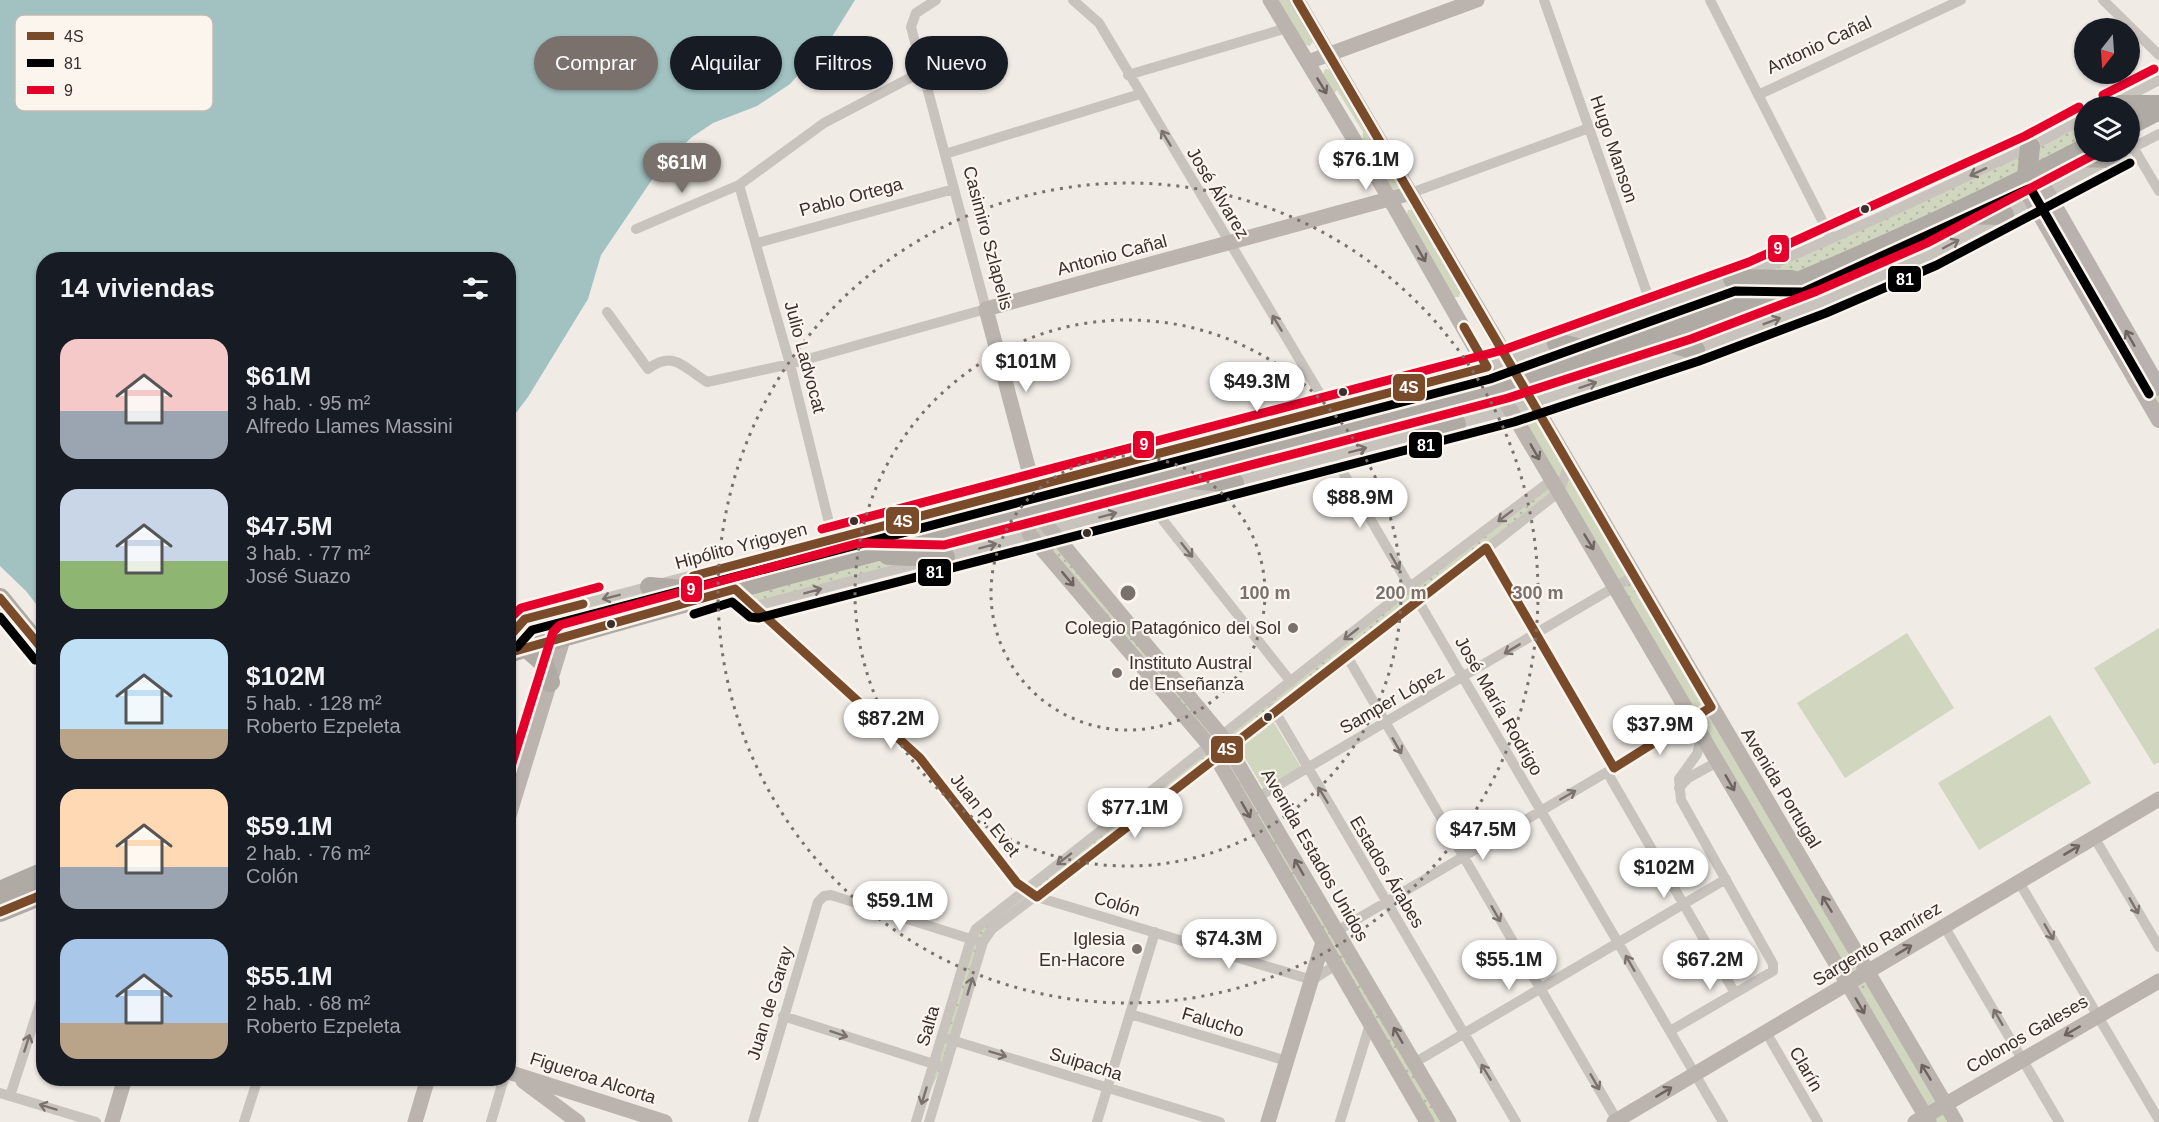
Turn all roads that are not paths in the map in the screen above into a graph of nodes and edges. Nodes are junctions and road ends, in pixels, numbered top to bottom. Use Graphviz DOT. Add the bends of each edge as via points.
graph roads {
  1 [pos="936,0"];
  2 [pos="1073,0"];
  3 [pos="1270,0"];
  4 [pos="1297,0"];
  5 [pos="1477,0"];
  6 [pos="1544,0"];
  7 [pos="1710,0"];
  8 [pos="1961,0"];
  9 [pos="2103,0"];
  10 [pos="1287,28"];
  11 [pos="913,36"];
  12 [pos="1329,54"];
  13 [pos="2159,55"];
  14 [pos="1308,62"];
  15 [pos="1128,75"];
  16 [pos="905,80"];
  17 [pos="2159,80"];
  18 [pos="928,90"];
  19 [pos="1140,94"];
  20 [pos="1758,95"];
  21 [pos="2128,96"];
  22 [pos="2140,105"];
  23 [pos="2159,105"];
  24 [pos="2159,110"];
  25 [pos="2140,120"];
  26 [pos="2074,124"];
  27 [pos="1589,128"];
  28 [pos="2159,134"];
  29 [pos="2140,143"];
  30 [pos="2031,147"];
  31 [pos="945,154"];
  32 [pos="2074,154"];
  33 [pos="2103,162"];
  34 [pos="2134,162"];
  35 [pos="2027,176"];
  36 [pos="739,185"];
  37 [pos="954,189"];
  38 [pos="2159,191"];
  39 [pos="2046,192"];
  40 [pos="1412,193"];
  41 [pos="2031,200"];
  42 [pos="1391,201"];
  43 [pos="1951,213"];
  44 [pos="2004,216"];
  45 [pos="636,229"];
  46 [pos="1831,238"];
  47 [pos="757,243"];
  48 [pos="1229,243"];
  49 [pos="1733,279"];
  50 [pos="1800,280"];
  51 [pos="1469,295"];
  52 [pos="1451,305"];
  53 [pos="986,309"];
  54 [pos="1653,310"];
  55 [pos="607,312"];
  56 [pos="1652,338"];
  57 [pos="1557,342"];
  58 [pos="1695,350"];
  59 [pos="1602,354"];
  60 [pos="1507,361"];
  61 [pos="790,364"];
  62 [pos="1487,367"];
  63 [pos="2147,369"];
  64 [pos="1519,381"];
  65 [pos="1497,387"];
  66 [pos="2159,388"];
  67 [pos="1532,403"];
  68 [pos="1329,409"];
  69 [pos="1511,410"];
  70 [pos="1388,418"];
  71 [pos="2159,420"];
  72 [pos="1456,424"];
  73 [pos="1221,437"];
  74 [pos="1284,446"];
  75 [pos="1334,457"];
  76 [pos="1569,464"];
  77 [pos="1168,476"];
  78 [pos="1234,483"];
  79 [pos="1556,486"];
  80 [pos="1030,501"];
  81 [pos="1150,504"];
  82 [pos="1052,529"];
  83 [pos="1030,535"];
  84 [pos="833,539"];
  85 [pos="1486,548"];
  86 [pos="861,555"];
  87 [pos="945,557"];
  88 [pos="809,569"];
  89 [pos="1635,575"];
  90 [pos="650,587"];
  91 [pos="1410,587"];
  92 [pos="1615,587"];
  93 [pos="735,589"];
  94 [pos="706,592"];
  95 [pos="0,598"];
  96 [pos="1418,601"];
  97 [pos="575,606"];
  98 [pos="756,606"];
  99 [pos="525,619"];
  100 [pos="562,631"];
  101 [pos="1536,635"];
  102 [pos="516,638"];
  103 [pos="36,642"];
  104 [pos="516,644"];
  105 [pos="516,647"];
  106 [pos="1348,658"];
  107 [pos="1463,678"];
  108 [pos="550,682"];
  109 [pos="1291,682"];
  110 [pos="1268,699"];
  111 [pos="1711,707"];
  112 [pos="1276,714"];
  113 [pos="1692,720"];
  114 [pos="1384,724"];
  115 [pos="1221,735"];
  116 [pos="1702,736"];
  117 [pos="1209,745"];
  118 [pos="1229,749"];
  119 [pos="1217,759"];
  120 [pos="1717,762"];
  121 [pos="1307,768"];
  122 [pos="1610,770"];
  123 [pos="1678,788"];
  124 [pos="516,792"];
  125 [pos="1258,797"];
  126 [pos="2159,799"];
  127 [pos="1540,810"];
  128 [pos="2094,837"];
  129 [pos="1462,857"];
  130 [pos="36,866"];
  131 [pos="36,875"];
  132 [pos="1725,879"];
  133 [pos="0,882"];
  134 [pos="2019,882"];
  135 [pos="1026,890"];
  136 [pos="0,891"];
  137 [pos="36,897"];
  138 [pos="1037,897"];
  139 [pos="1386,902"];
  140 [pos="1684,904"];
  141 [pos="0,912"];
  142 [pos="1944,926"];
  143 [pos="1337,931"];
  144 [pos="1155,932"];
  145 [pos="977,941"];
  146 [pos="1323,942"];
  147 [pos="1617,942"];
  148 [pos="2159,947"];
  149 [pos="1336,965"];
  150 [pos="1867,972"];
  151 [pos="1312,980"];
  152 [pos="2159,981"];
  153 [pos="1848,984"];
  154 [pos="1540,989"];
  155 [pos="1735,993"];
  156 [pos="36,1011"];
  157 [pos="1130,1014"];
  158 [pos="783,1016"];
  159 [pos="2098,1016"];
  160 [pos="1370,1024"];
  161 [pos="1670,1031"];
  162 [pos="1766,1032"];
  163 [pos="1463,1034"];
  164 [pos="942,1037"];
  165 [pos="954,1040"];
  166 [pos="2022,1059"];
  167 [pos="1287,1061"];
  168 [pos="1414,1063"];
  169 [pos="934,1064"];
  170 [pos="945,1068"];
  171 [pos="1695,1074"];
  172 [pos="516,1077"];
  173 [pos="516,1080"];
  174 [pos="123,1086"];
  175 [pos="255,1086"];
  176 [pos="426,1086"];
  177 [pos="505,1086"];
  178 [pos="1108,1088"];
  179 [pos="5,1094"];
  180 [pos="596,1100"];
  181 [pos="1945,1104"];
  182 [pos="1923,1120"];
  183 [pos="2159,1120"];
  184 [pos="1616,1121"];
  185 [pos="96,1122"];
  186 [pos="112,1122"];
  187 [pos="244,1122"];
  188 [pos="415,1122"];
  189 [pos="491,1122"];
  190 [pos="579,1122"];
  191 [pos="584,1122"];
  192 [pos="665,1122"];
  193 [pos="753,1122"];
  194 [pos="916,1122"];
  195 [pos="930,1122"];
  196 [pos="1097,1122"];
  197 [pos="1220,1122"];
  198 [pos="1268,1122"];
  199 [pos="1340,1122"];
  200 [pos="1427,1122"];
  201 [pos="1449,1122"];
  202 [pos="1515,1122"];
  203 [pos="1723,1122"];
  204 [pos="1818,1122"];
  205 [pos="1956,1122"];
  206 [pos="2059,1122"];
  1 -- 11 [label="street, Casimiro Szlapelis" via="916,14 911,27"];
  2 -- 15 [label="street, José Álvarez" via="1099,23"];
  3 -- 10 [label="main road"];
  4 -- 12 [label="main road, Avenida Portugal"];
  5 -- 12 [label="main road"];
  6 -- 27 [label="street, Hugo Manson"];
  7 -- 20 [label="street"];
  8 -- 20 [label="street, Antonio Cañal"];
  9 -- 13 [label="street"];
  10 -- 14 [label="main road"];
  10 -- 15 [label="street"];
  12 -- 14 [label="main road"];
  12 -- 40 [label="main road, Avenida Portugal"];
  14 -- 42 [label="main road, one-way"];
  15 -- 19 [label="street, José Álvarez"];
  16 -- 36 [label="street" via="824,123"];
  17 -- 21 [label="street"];
  18 -- 31 [label="street, Casimiro Szlapelis"];
  19 -- 31 [label="street"];
  48 -- 19 [label="street, José Álvarez, one-way"];
  20 -- 46 [label="street"];
  22 -- 23 [label="highway"];
  24 -- 25 [label="highway"];
  26 -- 30 [label="street, Hipólito Yrigoyen"];
  27 -- 40 [label="street, Antonio Cañal"];
  27 -- 54 [label="street, Hugo Manson"];
  28 -- 29 [label="street"];
  30 -- 35 [label="highway"];
  30 -- 46 [label="street, Hipólito Yrigoyen, one-way"];
  31 -- 37 [label="street, Casimiro Szlapelis"];
  32 -- 35 [label="highway"];
  33 -- 39 [label="street"];
  34 -- 38 [label="street"];
  35 -- 39 [label="main road" via="2040,181"];
  35 -- 41 [label="main road" via="2026,189"];
  35 -- 43 [label="highway"];
  36 -- 45 [label="street"];
  36 -- 47 [label="street, Julio Ladvocat"];
  37 -- 47 [label="street, Pablo Ortega"];
  37 -- 53 [label="street, Casimiro Szlapelis"];
  39 -- 41 [label="street"];
  63 -- 39 [label="main road, one-way"];
  40 -- 42 [label="main road, Antonio Cañal"];
  40 -- 51 [label="main road, Avenida Portugal"];
  41 -- 44 [label="street"];
  41 -- 63 [label="main road"];
  42 -- 48 [label="main road, Antonio Cañal"];
  42 -- 52 [label="main road, one-way"];
  43 -- 44 [label="highway"];
  43 -- 50 [label="highway"];
  58 -- 44 [label="street, one-way" via="1822,302 1932,254"];
  46 -- 49 [label="street, Hipólito Yrigoyen"];
  47 -- 61 [label="street, Julio Ladvocat"];
  48 -- 53 [label="main road, Antonio Cañal"];
  68 -- 48 [label="street, José Álvarez, one-way"];
  49 -- 50 [label="highway"];
  49 -- 54 [label="street, Hipólito Yrigoyen"];
  50 -- 56 [label="highway"];
  51 -- 52 [label="street"];
  51 -- 60 [label="main road, Avenida Portugal"];
  52 -- 62 [label="main road"];
  53 -- 61 [label="street, Antonio Cañal"];
  53 -- 80 [label="main road, Casimiro Szlapelis"];
  54 -- 57 [label="street, Hipólito Yrigoyen"];
  55 -- 61 [label="street, Antonio Cañal" via="648,369 669,358 712,382"];
  56 -- 58 [label="highway"];
  56 -- 59 [label="highway"];
  57 -- 59 [label="highway"];
  57 -- 60 [label="street, Hipólito Yrigoyen"];
  67 -- 58 [label="street, one-way"];
  59 -- 64 [label="highway"];
  60 -- 62 [label="street, Hipólito Yrigoyen"];
  60 -- 64 [label="main road, Avenida Portugal"];
  61 -- 84 [label="street, Julio Ladvocat"];
  62 -- 65 [label="main road"];
  62 -- 68 [label="street, Hipólito Yrigoyen"];
  63 -- 66 [label="main road"];
  63 -- 71 [label="main road"];
  64 -- 65 [label="highway"];
  64 -- 67 [label="main road, Avenida Portugal"];
  65 -- 69 [label="main road"];
  65 -- 70 [label="highway"];
  67 -- 69 [label="street"];
  67 -- 76 [label="main road, Avenida Portugal"];
  68 -- 70 [label="highway"];
  68 -- 73 [label="street, Hipólito Yrigoyen"];
  69 -- 72 [label="street"];
  69 -- 79 [label="main road, one-way"];
  70 -- 72 [label="highway"];
  70 -- 74 [label="highway"];
  75 -- 72 [label="street, one-way"];
  73 -- 74 [label="highway"];
  73 -- 80 [label="street, Hipólito Yrigoyen"];
  74 -- 77 [label="highway"];
  75 -- 78 [label="street"];
  75 -- 91 [label="street, José María Rodrigo, one-way"];
  76 -- 79 [label="street"];
  76 -- 89 [label="main road, Avenida Portugal"];
  77 -- 78 [label="highway"];
  77 -- 80 [label="highway"];
  78 -- 81 [label="street"];
  79 -- 85 [label="street"];
  79 -- 91 [label="street, one-way"];
  79 -- 92 [label="main road, one-way"];
  80 -- 82 [label="main road, Avenida Estados Unidos"];
  80 -- 83 [label="main road, Avenida Estados Unidos"];
  80 -- 84 [label="street, Hipólito Yrigoyen"];
  80 -- 86 [label="highway"];
  82 -- 81 [label="street, one-way"];
  81 -- 109 [label="street, one-way"];
  82 -- 83 [label="street"];
  82 -- 115 [label="main road, Avenida Estados Unidos"];
  87 -- 83 [label="street, one-way"];
  83 -- 117 [label="main road, Avenida Estados Unidos, one-way"];
  84 -- 88 [label="highway"];
  84 -- 90 [label="street, Hipólito Yrigoyen"];
  85 -- 96 [label="street"];
  85 -- 101 [label="street"];
  86 -- 87 [label="highway"];
  86 -- 88 [label="highway"];
  98 -- 87 [label="street, one-way"];
  88 -- 93 [label="highway"];
  89 -- 92 [label="street, Samper López"];
  89 -- 111 [label="main road, Avenida Portugal"];
  90 -- 94 [label="highway"];
  90 -- 97 [label="street, Hipólito Yrigoyen, one-way"];
  91 -- 96 [label="street, José María Rodrigo"];
  91 -- 109 [label="street, one-way"];
  92 -- 101 [label="street, Samper López"];
  92 -- 113 [label="main road"];
  93 -- 94 [label="highway"];
  93 -- 98 [label="street, Juan P. Evet"];
  93 -- 100 [label="highway"];
  94 -- 100 [label="highway"];
  95 -- 103 [label="highway"];
  96 -- 106 [label="street"];
  96 -- 107 [label="street, José María Rodrigo"];
  97 -- 99 [label="street, Hipólito Yrigoyen"];
  97 -- 100 [label="highway"];
  98 -- 135 [label="street, Juan P. Evet" via="920,758"];
  99 -- 102 [label="highway"];
  100 -- 104 [label="highway"];
  100 -- 108 [label="main road"];
  101 -- 107 [label="street, Samper López, one-way"];
  101 -- 122 [label="street"];
  105 -- 108 [label="highway" via="543,662"];
  106 -- 112 [label="street"];
  106 -- 114 [label="street"];
  107 -- 114 [label="street, Samper López"];
  107 -- 127 [label="street, José María Rodrigo"];
  108 -- 124 [label="main road"];
  109 -- 110 [label="street"];
  110 -- 112 [label="street, Estados Árabes"];
  110 -- 115 [label="street"];
  111 -- 113 [label="street"];
  150 -- 111 [label="main road, Avenida Portugal, one-way"];
  112 -- 118 [label="street"];
  112 -- 121 [label="street, Estados Árabes"];
  113 -- 116 [label="main road"];
  113 -- 122 [label="street"];
  114 -- 121 [label="street, Samper López"];
  114 -- 129 [label="street, one-way"];
  115 -- 117 [label="street"];
  115 -- 118 [label="main road, Avenida Estados Unidos"];
  116 -- 120 [label="main road"];
  116 -- 123 [label="street" via="1697,754 1682,772"];
  117 -- 119 [label="main road, Avenida Estados Unidos"];
  117 -- 135 [label="street, one-way"];
  118 -- 119 [label="street"];
  118 -- 125 [label="main road, Avenida Estados Unidos"];
  119 -- 138 [label="street"];
  119 -- 146 [label="main road, Avenida Estados Unidos, one-way"];
  120 -- 123 [label="street"];
  120 -- 153 [label="main road, one-way"];
  121 -- 125 [label="street, Samper López"];
  139 -- 121 [label="street, Estados Árabes, one-way"];
  127 -- 122 [label="street, one-way"];
  122 -- 140 [label="street"];
  123 -- 132 [label="street"];
  143 -- 125 [label="main road, Avenida Estados Unidos, one-way"];
  126 -- 128 [label="main road, Sargento Ramírez"];
  127 -- 129 [label="street"];
  127 -- 147 [label="street, José María Rodrigo"];
  134 -- 128 [label="main road, Sargento Ramírez, one-way"];
  128 -- 148 [label="street, one-way"];
  129 -- 139 [label="street"];
  129 -- 154 [label="street, one-way"];
  130 -- 133 [label="highway"];
  131 -- 136 [label="highway"];
  132 -- 140 [label="street"];
  132 -- 155 [label="street" via="1773,964 1773,971 1766,977"];
  134 -- 142 [label="main road, Sargento Ramírez"];
  134 -- 159 [label="street, one-way"];
  135 -- 138 [label="street, Colón"];
  135 -- 145 [label="street" via="976,929"];
  137 -- 141 [label="highway"];
  138 -- 144 [label="street, Colón"];
  138 -- 145 [label="street"];
  139 -- 143 [label="street"];
  139 -- 163 [label="street, Estados Árabes"];
  140 -- 147 [label="street"];
  140 -- 155 [label="street"];
  150 -- 142 [label="main road, Sargento Ramírez, one-way"];
  166 -- 142 [label="street, one-way"];
  168 -- 143 [label="main road, Avenida Estados Unidos, one-way"];
  144 -- 151 [label="street, Colón"];
  144 -- 157 [label="street"];
  145 -- 158 [label="street, Juan de Garay" via="824,896 818,902"];
  145 -- 164 [label="street, Salta"];
  165 -- 145 [label="street, Salta, one-way"];
  146 -- 149 [label="main road, Avenida Estados Unidos"];
  146 -- 151 [label="main road"];
  147 -- 154 [label="street"];
  161 -- 147 [label="street, José María Rodrigo, one-way"];
  149 -- 151 [label="street"];
  149 -- 160 [label="main road, Avenida Estados Unidos"];
  150 -- 153 [label="main road, Sargento Ramírez"];
  181 -- 150 [label="main road, Avenida Portugal, one-way"];
  151 -- 167 [label="main road"];
  152 -- 159 [label="main road, Colonos Galeses"];
  153 -- 162 [label="main road, Sargento Ramírez"];
  153 -- 182 [label="main road, one-way"];
  154 -- 163 [label="street"];
  154 -- 184 [label="street, one-way"];
  155 -- 161 [label="street"];
  179 -- 156 [label="street, one-way"];
  157 -- 167 [label="street, Falucho"];
  157 -- 178 [label="street"];
  158 -- 169 [label="street, one-way"];
  158 -- 193 [label="street, Juan de Garay"];
  159 -- 166 [label="main road, Colonos Galeses, one-way"];
  159 -- 183 [label="street"];
  160 -- 199 [label="street"];
  160 -- 200 [label="main road, Avenida Estados Unidos"];
  161 -- 171 [label="street, José María Rodrigo"];
  162 -- 171 [label="main road, Sargento Ramírez"];
  162 -- 204 [label="street, Clarín"];
  163 -- 168 [label="street"];
  202 -- 163 [label="street, Estados Árabes, one-way"];
  164 -- 165 [label="street, Suipacha"];
  164 -- 169 [label="street, Salta"];
  165 -- 170 [label="street, Salta"];
  165 -- 178 [label="street, Suipacha, one-way"];
  166 -- 181 [label="main road, Colonos Galeses"];
  166 -- 206 [label="street"];
  167 -- 198 [label="main road"];
  168 -- 201 [label="main road, Avenida Estados Unidos"];
  169 -- 170 [label="street"];
  169 -- 194 [label="street, Salta, one-way"];
  170 -- 195 [label="street, Salta"];
  184 -- 171 [label="main road, Sargento Ramírez, one-way"];
  171 -- 203 [label="street, José María Rodrigo"];
  172 -- 180 [label="main road, Figueroa Alcorta"];
  173 -- 190 [label="main road"];
  174 -- 186 [label="main road"];
  175 -- 187 [label="street"];
  176 -- 188 [label="main road"];
  177 -- 189 [label="street"];
  178 -- 196 [label="street"];
  178 -- 197 [label="street, Suipacha"];
  185 -- 179 [label="street, one-way"];
  180 -- 191 [label="main road" via="585,1106"];
  180 -- 192 [label="main road, Figueroa Alcorta"];
  181 -- 182 [label="main road, Colonos Galeses"];
  181 -- 205 [label="main road, Avenida Portugal"];
}
